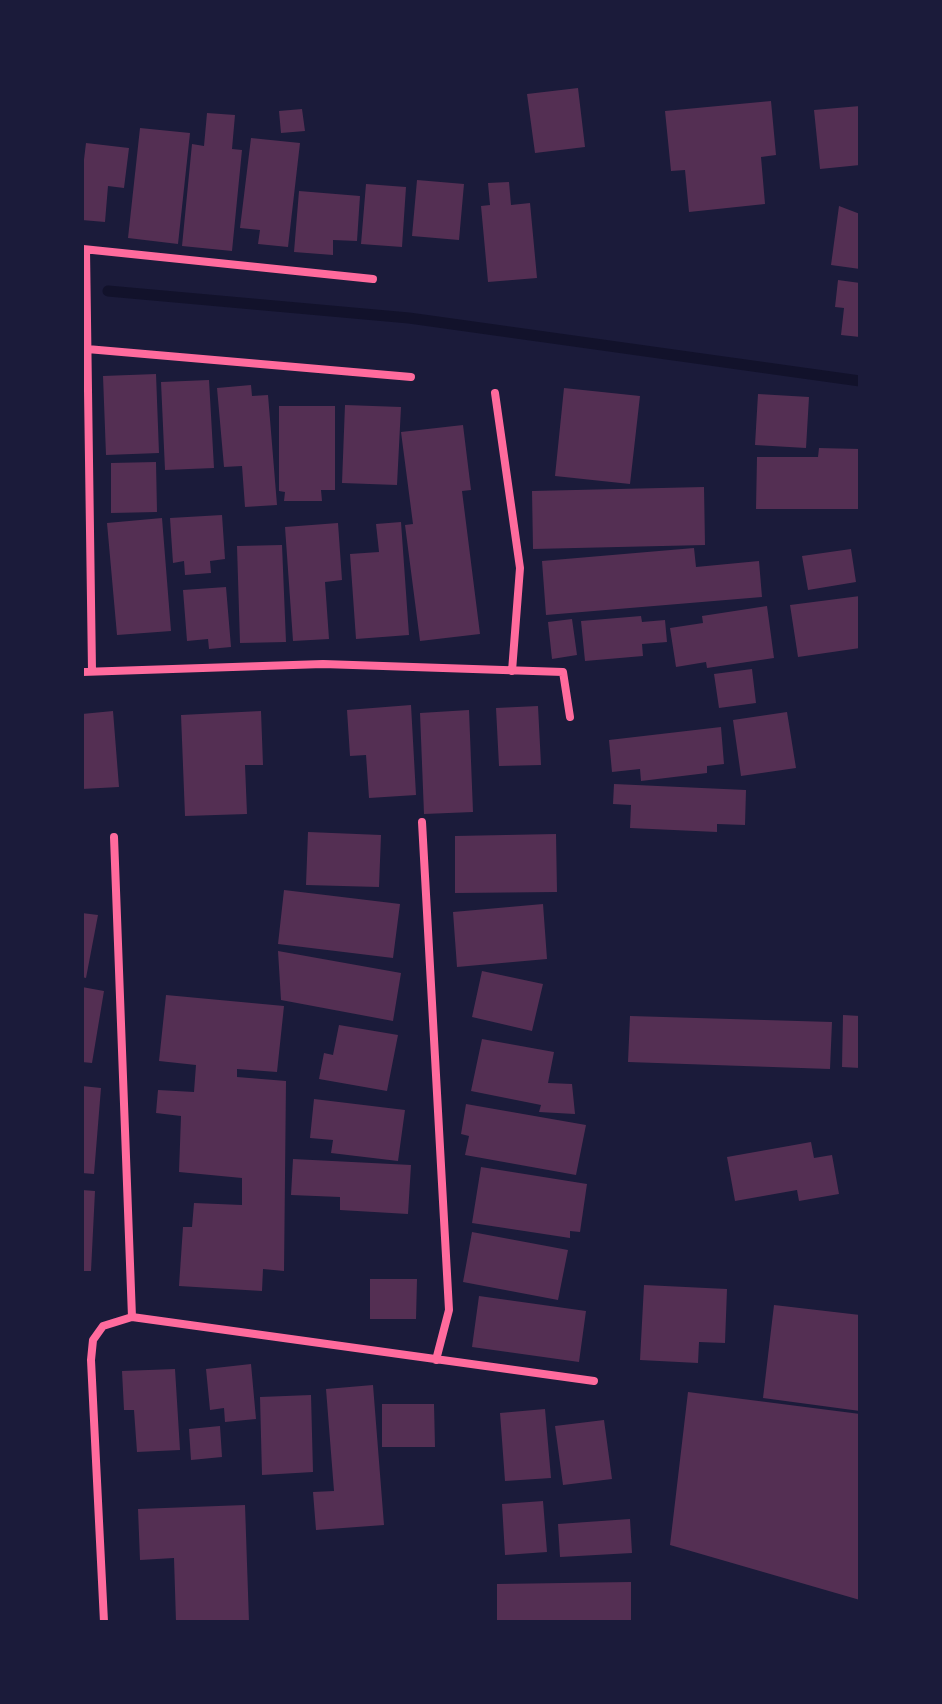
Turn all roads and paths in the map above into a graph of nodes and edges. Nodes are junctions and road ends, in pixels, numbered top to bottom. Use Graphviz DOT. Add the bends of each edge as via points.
graph roads {
  1 [pos="84,249"];
  2 [pos="373,279"];
  3 [pos="87,349"];
  4 [pos="411,377"];
  5 [pos="495,393"];
  6 [pos="512,671"];
  7 [pos="87,672"];
  8 [pos="570,717"];
  9 [pos="422,822"];
  10 [pos="114,837"];
  11 [pos="132,1317"];
  12 [pos="436,1360"];
  13 [pos="594,1381"];
  14 [pos="104,1622"];
  1 -- 2 [label="street"];
  1 -- 3 [label="street"];
  3 -- 4 [label="street"];
  3 -- 7 [label="street"];
  5 -- 6 [label="street" via="520,568"];
  6 -- 7 [label="street" via="323,664"];
  6 -- 8 [label="street" via="563,672"];
  9 -- 12 [label="street" via="449,1310"];
  10 -- 11 [label="street"];
  11 -- 12 [label="street"];
  11 -- 14 [label="street" via="103,1326 93,1340 91,1360"];
  12 -- 13 [label="street"];
}
